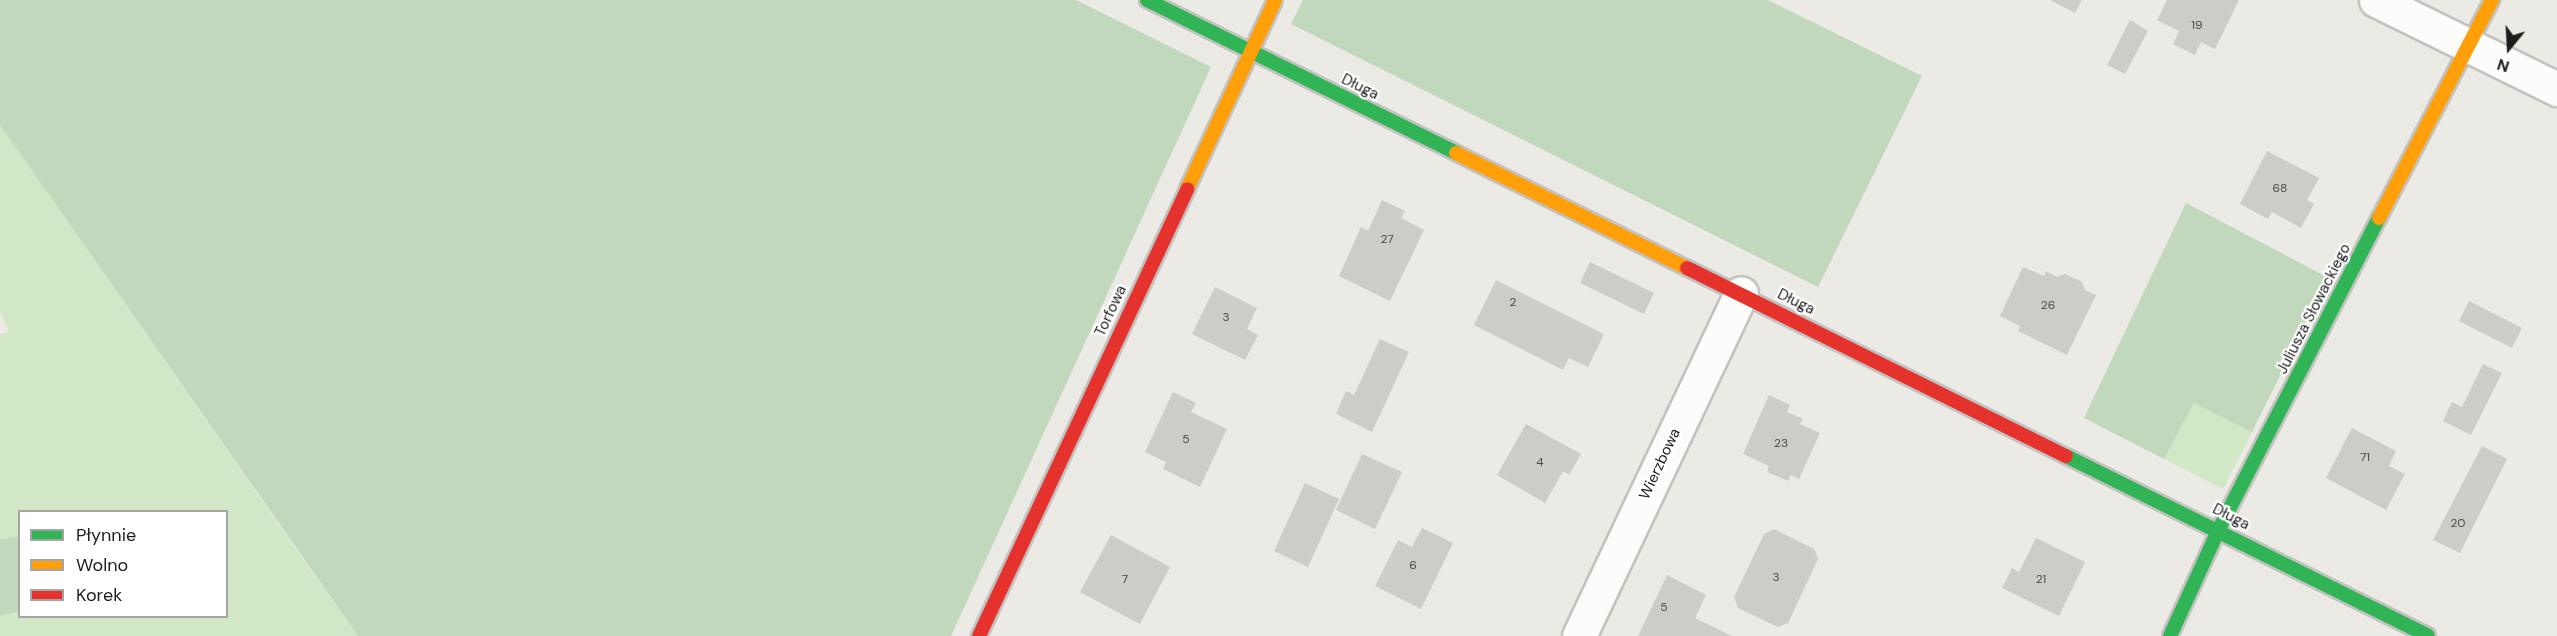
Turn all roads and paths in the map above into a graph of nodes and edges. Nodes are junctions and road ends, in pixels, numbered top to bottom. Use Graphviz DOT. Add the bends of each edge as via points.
graph roads {
  1 [pos="1147,0"];
  2 [pos="1275,0"];
  3 [pos="2376,0"];
  4 [pos="2492,0"];
  5 [pos="2469,46"];
  6 [pos="1250,51"];
  7 [pos="2557,89"];
  8 [pos="1741,293"];
  9 [pos="2219,529"];
  10 [pos="979,636"];
  11 [pos="1579,636"];
  12 [pos="2170,636"];
  13 [pos="2428,636"];
  1 -- 6 [label="street, Długa"];
  2 -- 6 [label="street, Torfowa"];
  3 -- 5 [label="street"];
  4 -- 5 [label="street, Juliusza Słowackiego"];
  5 -- 7 [label="street"];
  5 -- 9 [label="street, Juliusza Słowackiego"];
  6 -- 8 [label="street, Długa"];
  6 -- 10 [label="street, Torfowa"];
  8 -- 9 [label="street, Długa"];
  8 -- 11 [label="street, Wierzbowa"];
  9 -- 12 [label="street, Juliusza Słowackiego"];
  9 -- 13 [label="street, Długa"];
}
